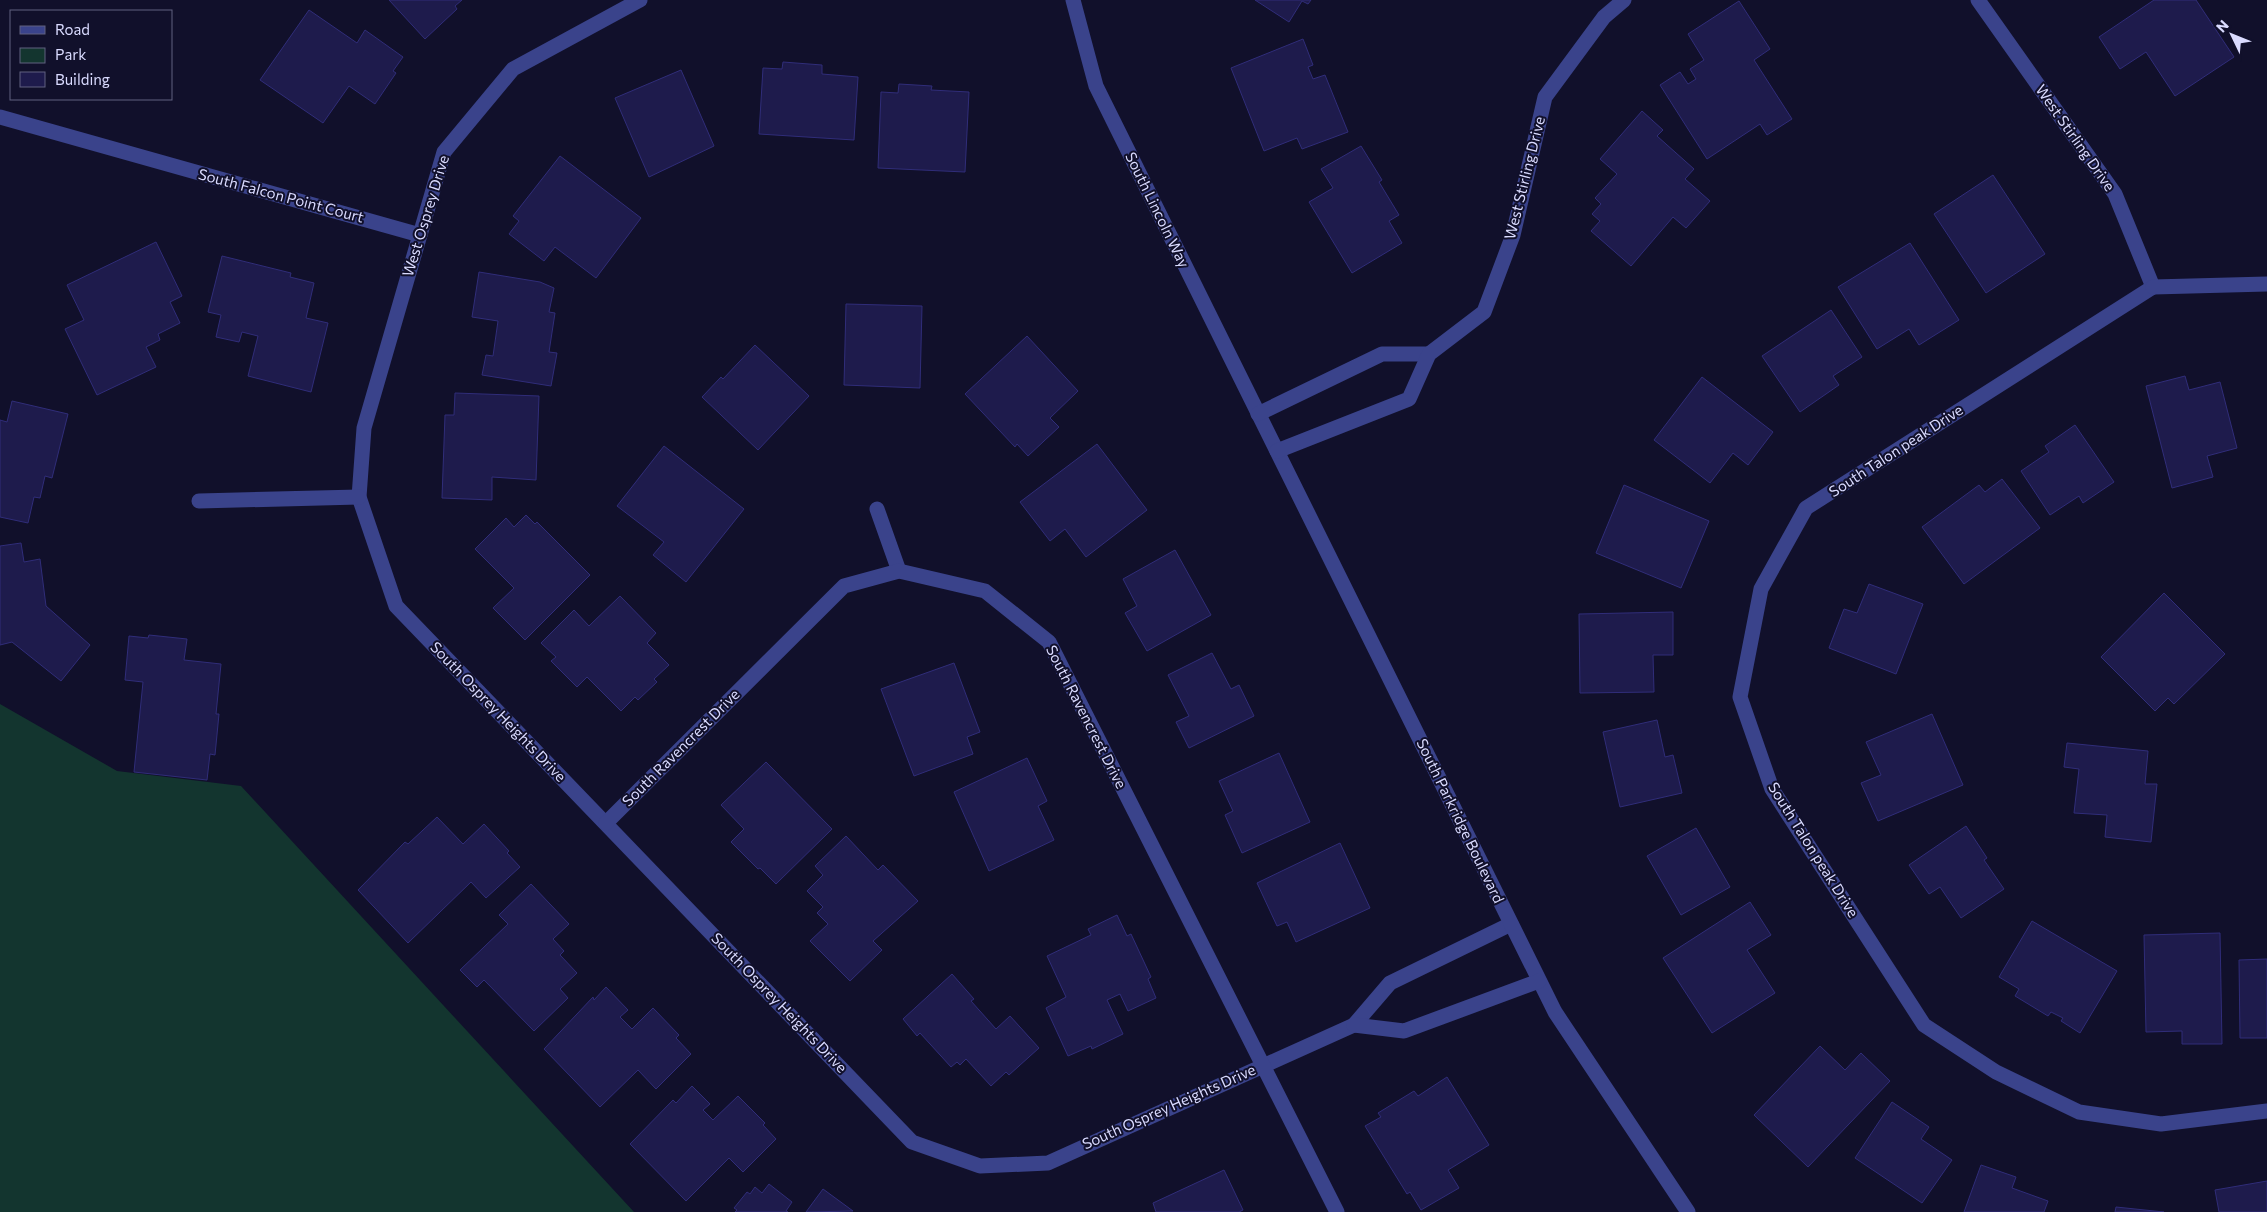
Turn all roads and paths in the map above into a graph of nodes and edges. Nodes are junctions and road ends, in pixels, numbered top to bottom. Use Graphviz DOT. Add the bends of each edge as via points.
graph roads {
  1 [pos="640,0"];
  2 [pos="1069,0"];
  3 [pos="1624,0"];
  4 [pos="1978,0"];
  5 [pos="0,117"];
  6 [pos="420,235"];
  7 [pos="2267,284"];
  8 [pos="2153,287"];
  9 [pos="1429,354"];
  10 [pos="1258,414"];
  11 [pos="1277,452"];
  12 [pos="359,497"];
  13 [pos="199,501"];
  14 [pos="877,509"];
  15 [pos="899,571"];
  16 [pos="606,823"];
  17 [pos="1511,924"];
  18 [pos="1539,981"];
  19 [pos="1354,1025"];
  20 [pos="1263,1065"];
  21 [pos="2267,1111"];
  22 [pos="1337,1212"];
  23 [pos="1688,1212"];
  1 -- 6 [label="street, West Osprey Drive" via="513,69 444,152"];
  2 -- 10 [label="street, South Lincoln Way" via="1096,86"];
  3 -- 9 [label="street, West Stirling Drive" via="1604,17 1545,97 1513,235 1484,312"];
  4 -- 8 [label="street, West Stirling Drive" via="2115,194"];
  5 -- 6 [label="street, South Falcon Point Court"];
  6 -- 12 [label="street, West Osprey Drive" via="364,428"];
  7 -- 8 [label="street"];
  8 -- 21 [label="street, South Talon peak Drive" via="1806,508 1761,589 1740,697 1772,789 1924,1025 1996,1072 2079,1112 2161,1124"];
  9 -- 10 [label="street" via="1382,354"];
  9 -- 11 [label="street" via="1409,399"];
  10 -- 11 [label="street, South Parkridge Boulevard"];
  11 -- 17 [label="street, South Parkridge Boulevard"];
  12 -- 13 [label="street"];
  12 -- 16 [label="street, South Osprey Heights Drive" via="396,606"];
  14 -- 15 [label="street"];
  15 -- 16 [label="street, South Ravencrest Drive" via="844,586"];
  15 -- 20 [label="street, South Ravencrest Drive" via="985,591 1049,642"];
  16 -- 20 [label="street, South Osprey Heights Drive" via="912,1142 980,1166 1048,1163"];
  17 -- 18 [label="street, South Parkridge Boulevard"];
  17 -- 19 [label="street, South Osprey Heights Drive" via="1390,983"];
  18 -- 19 [label="street, South Osprey Heights Drive" via="1404,1030"];
  18 -- 23 [label="street, South Parkridge Boulevard" via="1554,1012"];
  19 -- 20 [label="street, South Osprey Heights Drive"];
  20 -- 22 [label="street, South Ravencrest Drive"];
}
